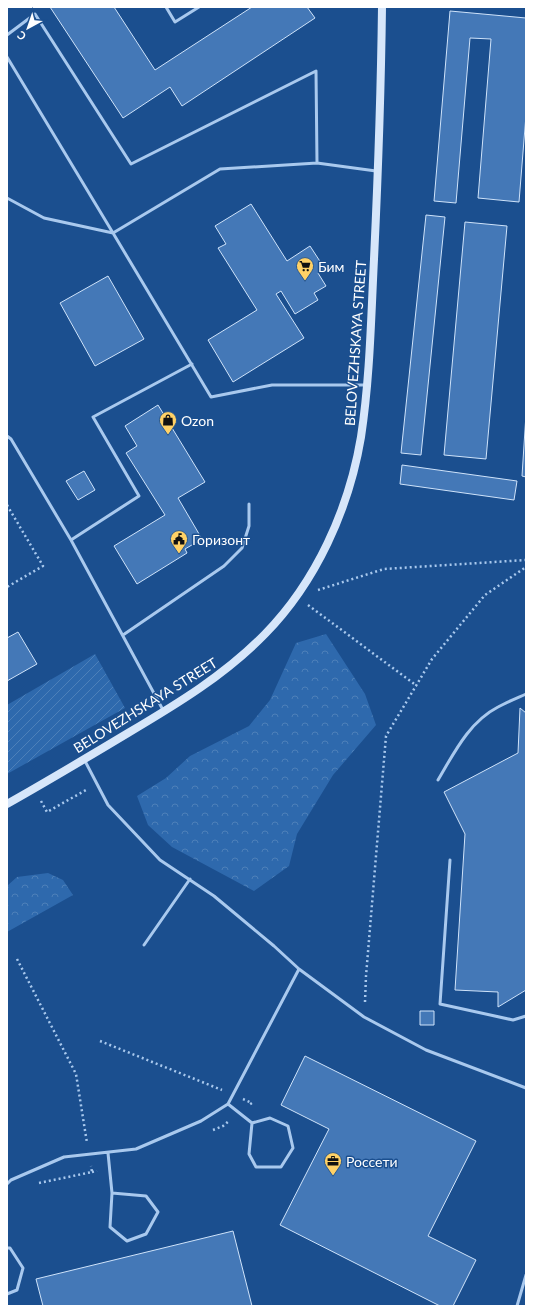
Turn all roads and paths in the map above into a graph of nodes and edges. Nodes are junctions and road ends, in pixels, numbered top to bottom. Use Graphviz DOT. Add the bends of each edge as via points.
graph roads {
  1 [pos="166,7"];
  2 [pos="199,7"];
  3 [pos="382,7"];
  4 [pos="7,35"];
  5 [pos="7,57"];
  6 [pos="317,163"];
  7 [pos="379,172"];
  8 [pos="7,198"];
  9 [pos="113,233"];
  10 [pos="192,364"];
  11 [pos="367,385"];
  12 [pos="7,436"];
  13 [pos="249,504"];
  14 [pos="7,505"];
  15 [pos="71,540"];
  16 [pos="526,560"];
  17 [pos="526,566"];
  18 [pos="7,588"];
  19 [pos="297,596"];
  20 [pos="122,635"];
  21 [pos="417,686"];
  22 [pos="526,694"];
  23 [pos="164,711"];
  24 [pos="84,760"];
  25 [pos="438,780"];
  26 [pos="7,804"];
  27 [pos="450,860"];
  28 [pos="190,880"];
  29 [pos="144,945"];
  30 [pos="17,959"];
  31 [pos="299,969"];
  32 [pos="526,1016"];
  33 [pos="364,1017"];
  34 [pos="100,1041"];
  35 [pos="526,1088"];
  36 [pos="233,1095"];
  37 [pos="228,1104"];
  38 [pos="239,1113"];
  39 [pos="252,1123"];
  40 [pos="208,1132"];
  41 [pos="108,1153"];
  42 [pos="89,1155"];
  43 [pos="109,1167"];
  44 [pos="92,1172"];
  45 [pos="7,1184"];
  46 [pos="34,1184"];
  47 [pos="112,1193"];
  48 [pos="7,1248"];
  49 [pos="526,1275"];
  50 [pos="7,1294"];
  51 [pos="517,1306"];
  1 -- 2 [label="lane" via="175,22"];
  3 -- 7 [label="street, BELOVEZHSKAYA STREET"];
  4 -- 6 [label="lane" via="35,14 131,164 316,71"];
  5 -- 9 [label="lane"];
  6 -- 7 [label="lane"];
  6 -- 9 [label="lane" via="220,169"];
  7 -- 11 [label="street, BELOVEZHSKAYA STREET"];
  8 -- 9 [label="lane" via="44,218"];
  9 -- 10 [label="lane"];
  10 -- 11 [label="lane" via="211,396 272,385"];
  10 -- 15 [label="lane" via="93,417 139,496"];
  11 -- 19 [label="street, BELOVEZHSKAYA STREET" via="361,438 353,475 327,543"];
  12 -- 15 [label="lane"];
  13 -- 20 [label="lane" via="249,526 242,548 224,566"];
  14 -- 18 [label="path" via="43,566"];
  15 -- 20 [label="lane"];
  16 -- 19 [label="path" via="384,569"];
  17 -- 21 [label="path" via="485,595 432,659"];
  19 -- 21 [label="path"];
  19 -- 23 [label="street, BELOVEZHSKAYA STREET" via="265,634 227,669"];
  20 -- 23 [label="lane"];
  21 -- 33 [label="path" via="386,736"];
  22 -- 25 [label="lane" via="497,707 473,726"];
  23 -- 24 [label="street, BELOVEZHSKAYA STREET"];
  24 -- 26 [label="street, BELOVEZHSKAYA STREET"];
  24 -- 28 [label="lane" via="108,805 160,860"];
  27 -- 32 [label="lane" via="440,1004 513,1020"];
  28 -- 29 [label="lane"];
  28 -- 31 [label="lane" via="214,896"];
  30 -- 42 [label="path" via="76,1074"];
  31 -- 33 [label="lane"];
  31 -- 36 [label="lane"];
  33 -- 35 [label="lane" via="426,1050"];
  34 -- 36 [label="path"];
  36 -- 37 [label="lane"];
  36 -- 38 [label="path" via="252,1103"];
  37 -- 38 [label="lane"];
  37 -- 41 [label="lane" via="201,1121 136,1149"];
  38 -- 39 [label="lane"];
  38 -- 40 [label="path" via="223,1126"];
  39 -- 39 [label="lane" via="249,1154 256,1167 281,1167 293,1148 288,1126 270,1118"];
  41 -- 42 [label="lane"];
  41 -- 43 [label="lane"];
  42 -- 44 [label="path"];
  42 -- 45 [label="lane" via="64,1157"];
  43 -- 44 [label="path"];
  43 -- 47 [label="lane"];
  44 -- 46 [label="path"];
  47 -- 47 [label="lane" via="110,1227 127,1241 146,1234 158,1212 146,1196"];
  48 -- 50 [label="lane" via="10,1248 23,1268 17,1290"];
  49 -- 51 [label="lane"];
}
